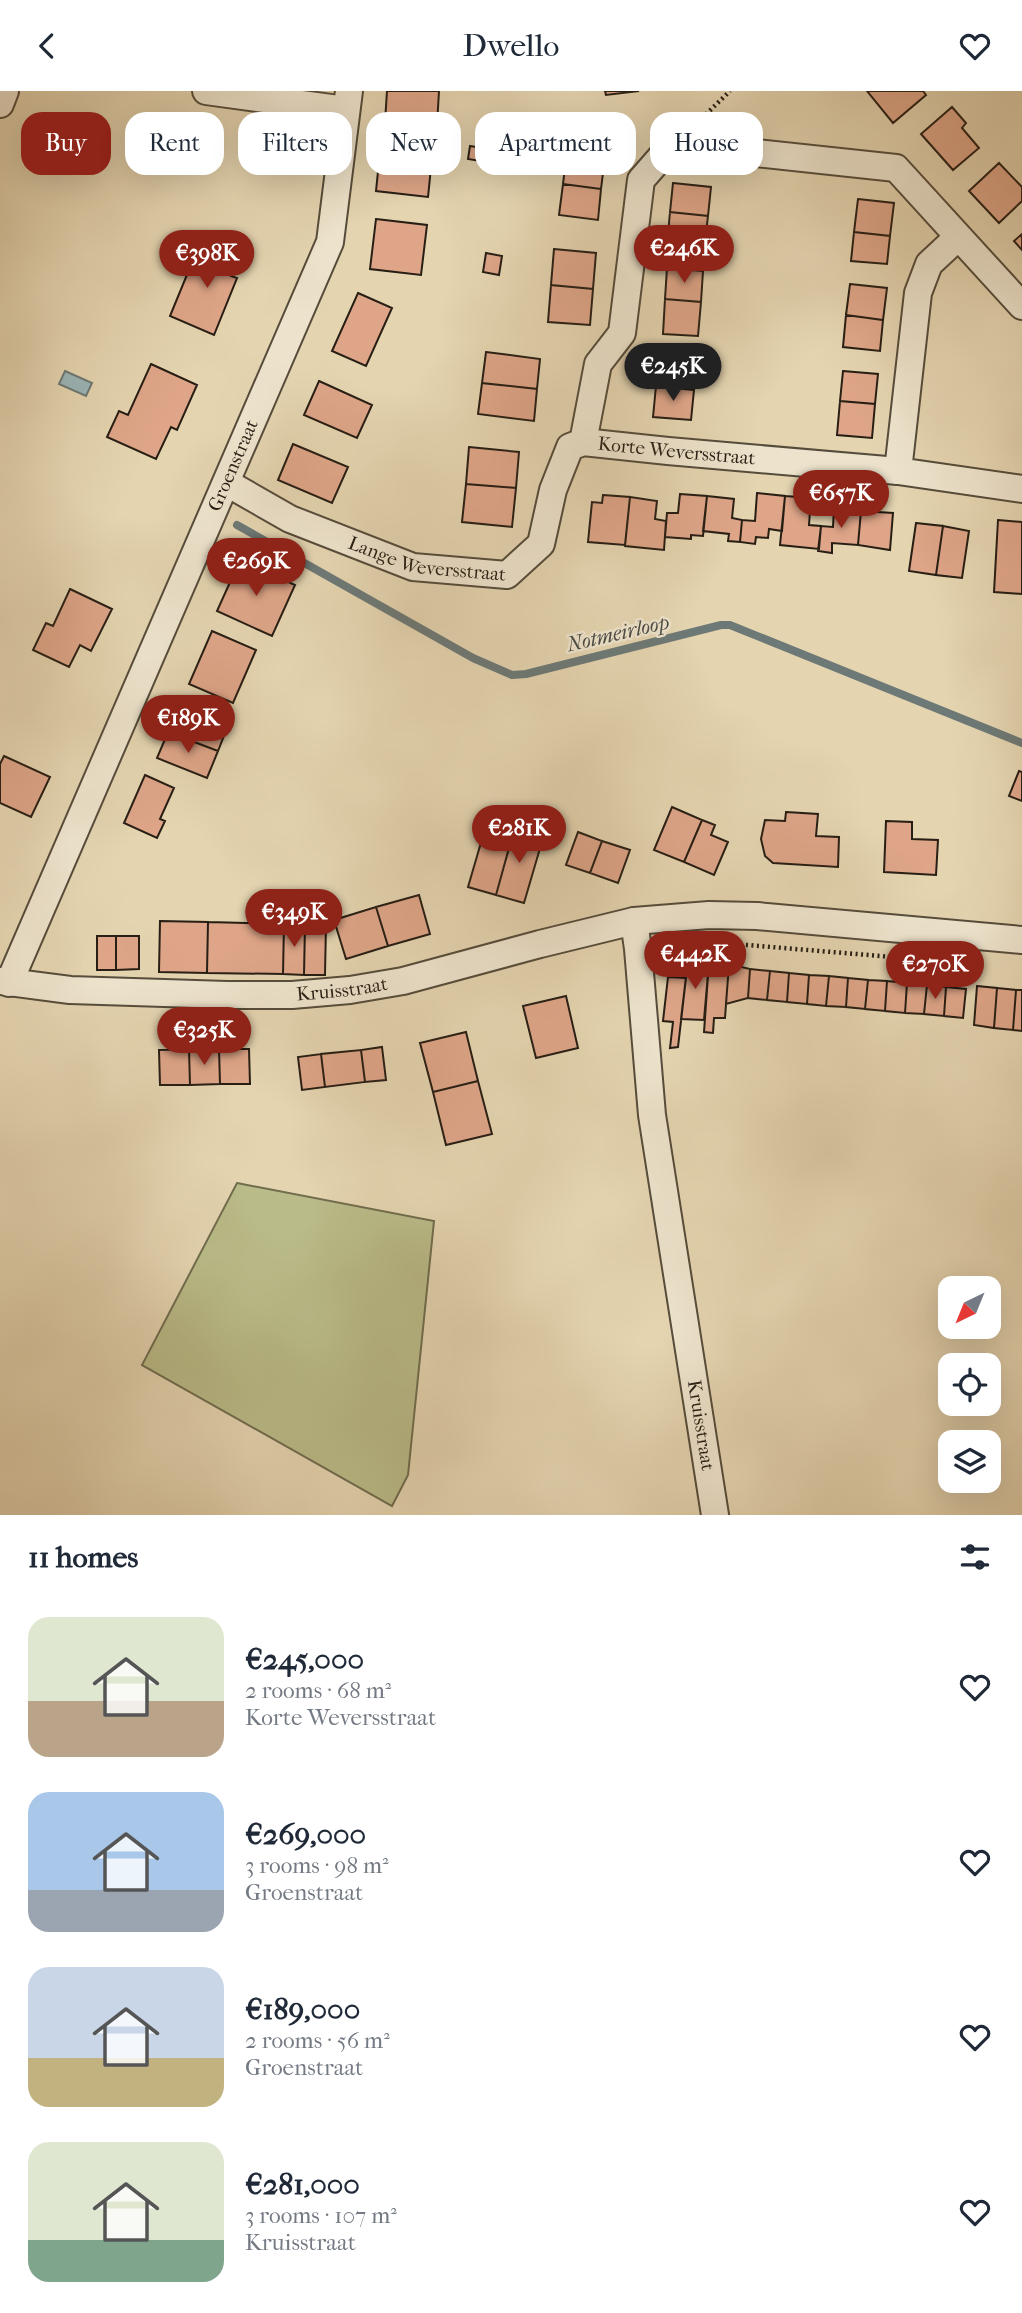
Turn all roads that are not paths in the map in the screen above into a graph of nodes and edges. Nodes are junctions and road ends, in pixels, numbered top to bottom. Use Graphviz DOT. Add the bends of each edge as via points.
graph roads {
  1 [pos="5,91"];
  2 [pos="206,91"];
  3 [pos="348,101"];
  4 [pos="0,104"];
  5 [pos="958,237"];
  6 [pos="1022,306"];
  7 [pos="583,442"];
  8 [pos="898,471"];
  9 [pos="227,483"];
  10 [pos="1022,489"];
  11 [pos="634,921"];
  12 [pos="1022,940"];
  13 [pos="5,982"];
  14 [pos="715,1515"];
  1 -- 4 [label="street"];
  2 -- 3 [label="street"];
  3 -- 9 [label="street, Groenstraat" via="330,242"];
  5 -- 6 [label="street, Lange Weversstraat"];
  5 -- 7 [label="street, Lange Weversstraat" via="896,168 709,148 669,148 641,180 622,334 598,365"];
  5 -- 8 [label="street" via="929,264 918,293"];
  7 -- 8 [label="street, Korte Weversstraat"];
  7 -- 9 [label="street, Lange Weversstraat" via="570,447 553,490 541,544 507,575 413,567 290,519"];
  8 -- 10 [label="street, Korte Weversstraat"];
  9 -- 13 [label="street, Groenstraat"];
  11 -- 12 [label="street, Kruisstraat" via="757,916"];
  11 -- 13 [label="street, Kruisstraat" via="403,981 350,990 227,995 71,990"];
  11 -- 14 [label="street, Kruisstraat" via="652,1115"];
}
